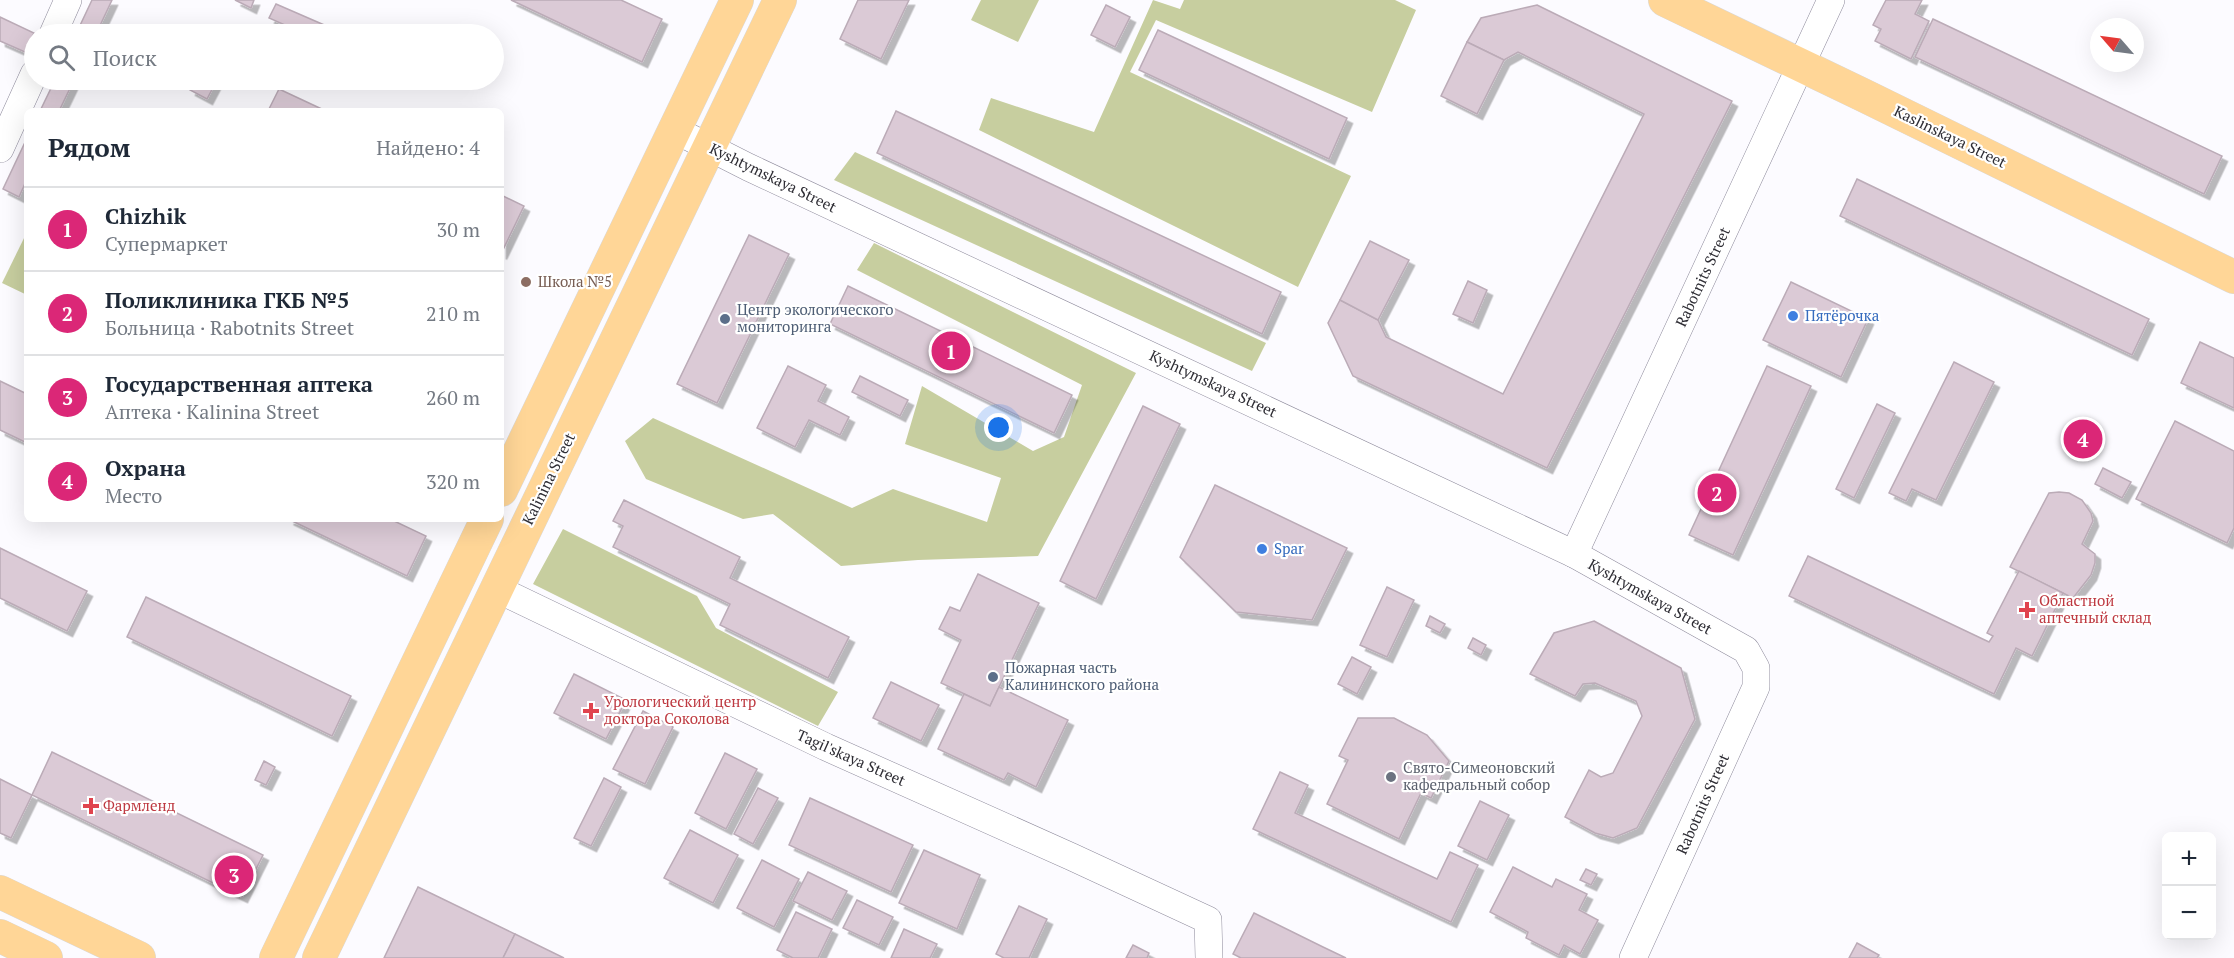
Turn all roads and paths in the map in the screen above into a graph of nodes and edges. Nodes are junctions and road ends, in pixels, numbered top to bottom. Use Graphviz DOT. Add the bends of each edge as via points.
graph roads {
  1 [pos="69,0"];
  2 [pos="737,0"];
  3 [pos="780,0"];
  4 [pos="1665,0"];
  5 [pos="1831,0"];
  6 [pos="58,24"];
  7 [pos="1801,65"];
  8 [pos="27,90"];
  9 [pos="675,130"];
  10 [pos="709,148"];
  11 [pos="0,149"];
  12 [pos="2234,277"];
  13 [pos="504,484"];
  14 [pos="486,522"];
  15 [pos="1574,554"];
  16 [pos="496,589"];
  17 [pos="1746,650"];
  18 [pos="0,892"];
  19 [pos="0,936"];
  20 [pos="46,958"];
  21 [pos="139,958"];
  22 [pos="276,958"];
  23 [pos="319,958"];
  24 [pos="1209,958"];
  25 [pos="1633,958"];
  1 -- 6 [label="street"];
  2 -- 9 [label="main road"];
  3 -- 10 [label="main road, Kalinina Street"];
  4 -- 7 [label="main road, Kaslinskaya Street"];
  5 -- 7 [label="street, Rabotnits Street"];
  7 -- 12 [label="main road, Kaslinskaya Street"];
  7 -- 15 [label="street, Rabotnits Street"];
  8 -- 11 [label="street"];
  9 -- 10 [label="street, Kyshtymskaya Street"];
  9 -- 13 [label="main road"];
  10 -- 15 [label="street, Kyshtymskaya Street"];
  10 -- 16 [label="main road, Kalinina Street"];
  14 -- 22 [label="main road"];
  15 -- 17 [label="street, Kyshtymskaya Street"];
  16 -- 23 [label="main road, Kalinina Street"];
  16 -- 24 [label="street, Tagil'skaya Street" via="826,747 1208,920"];
  17 -- 25 [label="street, Rabotnits Street" via="1756,668 1756,687"];
  18 -- 21 [label="main road"];
  19 -- 20 [label="main road"];
}
